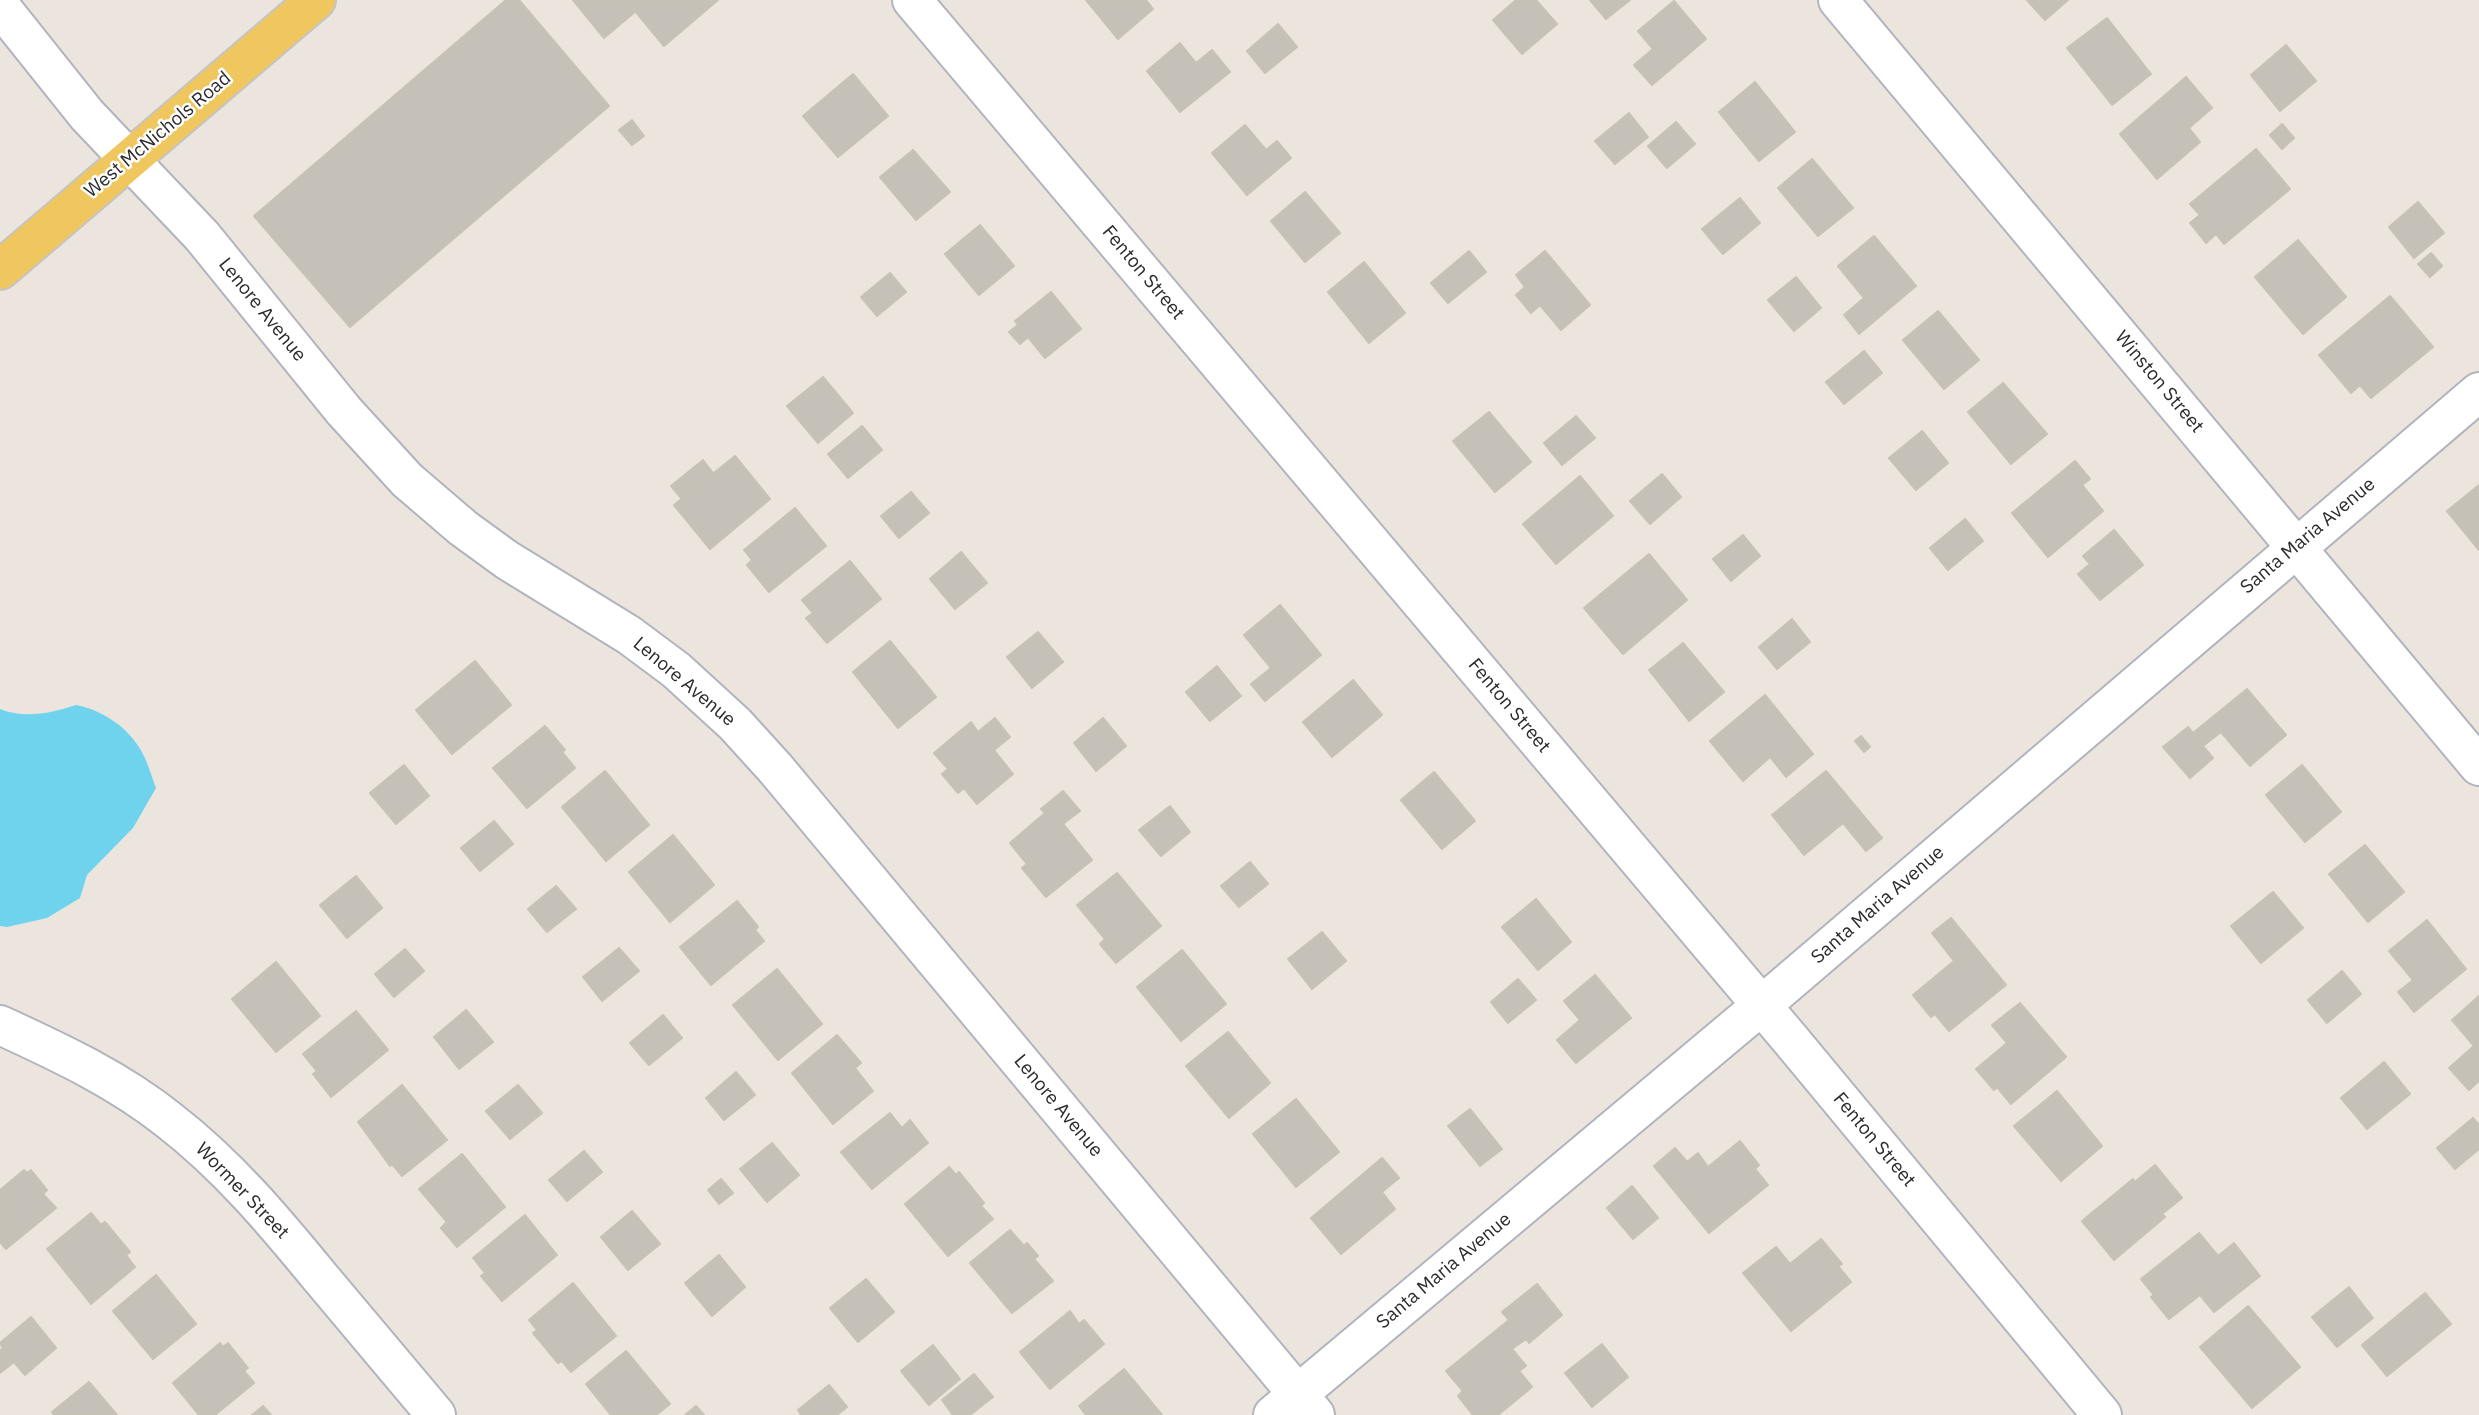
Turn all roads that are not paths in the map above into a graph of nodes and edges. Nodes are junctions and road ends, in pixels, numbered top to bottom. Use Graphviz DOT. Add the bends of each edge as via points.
graph roads {
  1 [pos="316,0"];
  2 [pos="912,0"];
  3 [pos="1838,0"];
  4 [pos="0,6"];
  5 [pos="129,159"];
  6 [pos="0,270"];
  7 [pos="2479,392"];
  8 [pos="2297,546"];
  9 [pos="2479,766"];
  10 [pos="1762,1005"];
  11 [pos="0,1024"];
  12 [pos="1295,1408"];
  13 [pos="436,1415"];
  14 [pos="2102,1415"];
  1 -- 5 [label="main road, West McNichols Road"];
  2 -- 10 [label="street, Fenton Street"];
  3 -- 8 [label="street, Winston Street"];
  4 -- 5 [label="street, Lenore Avenue" via="87,115"];
  5 -- 6 [label="main road, West McNichols Road"];
  5 -- 12 [label="street, Lenore Avenue" via="202,236 344,411 407,480 507,560 676,670 735,724"];
  7 -- 8 [label="street, Santa Maria Avenue"];
  8 -- 9 [label="street, Winston Street"];
  8 -- 10 [label="street, Santa Maria Avenue"];
  10 -- 12 [label="street, Santa Maria Avenue"];
  10 -- 14 [label="street, Fenton Street"];
  11 -- 13 [label="street, Wormer Street" via="109,1078 169,1119 224,1167 262,1206"];
}
